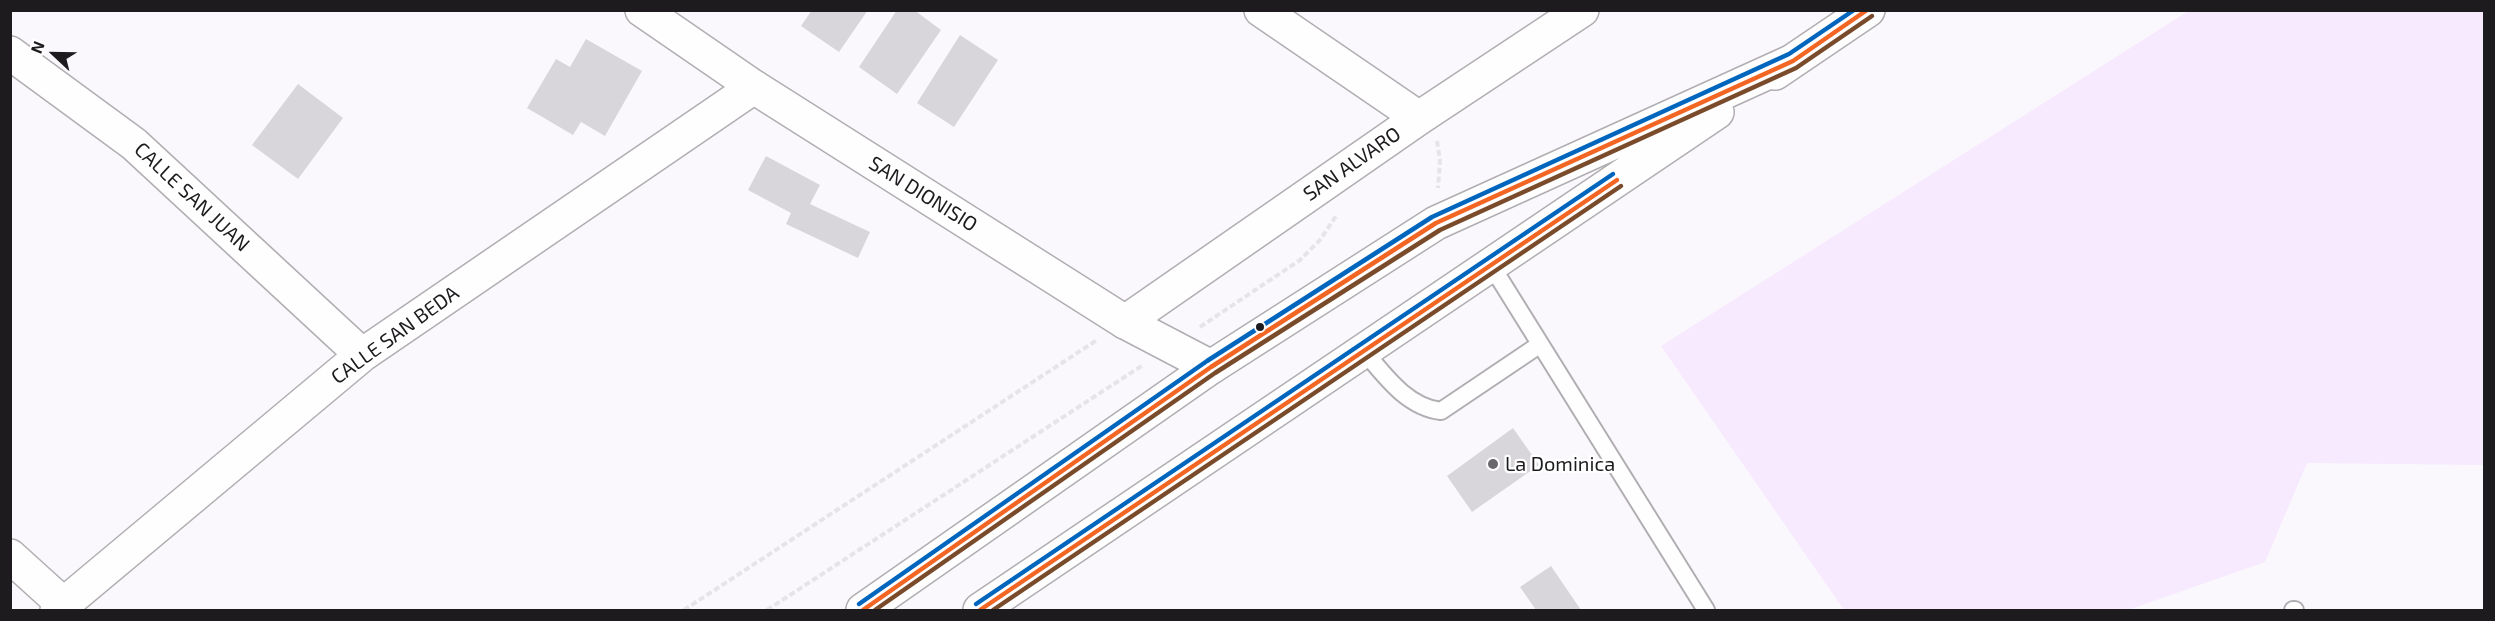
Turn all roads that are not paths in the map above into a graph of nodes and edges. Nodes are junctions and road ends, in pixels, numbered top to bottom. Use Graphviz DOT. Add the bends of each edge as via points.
graph roads {
  1 [pos="642,10"];
  2 [pos="1261,10"];
  3 [pos="1582,10"];
  4 [pos="1868,10"];
  5 [pos="10,53"];
  6 [pos="1793,61"];
  7 [pos="754,87"];
  8 [pos="1419,118"];
  9 [pos="1491,265"];
  10 [pos="1125,322"];
  11 [pos="1539,345"];
  12 [pos="1364,351"];
  13 [pos="362,355"];
  14 [pos="1211,367"];
  15 [pos="10,555"];
  16 [pos="60,607"];
  17 [pos="862,610"];
  18 [pos="980,610"];
  19 [pos="1706,610"];
  1 -- 7 [label="main road, SAN DIONISIO"];
  2 -- 8 [label="main road"];
  3 -- 8 [label="main road, SAN ALVARO"];
  4 -- 6 [label="main road"];
  5 -- 13 [label="main road, CALLE SAN JUAN" via="134,144"];
  6 -- 9 [label="main road"];
  6 -- 14 [label="main road" via="1436,223"];
  7 -- 10 [label="main road, SAN DIONISIO"];
  7 -- 13 [label="main road, CALLE SAN BEDA"];
  8 -- 10 [label="main road, SAN ALVARO"];
  9 -- 11 [label="lane"];
  9 -- 12 [label="main road"];
  10 -- 14 [label="main road, SAN DIONISIO"];
  11 -- 12 [label="lane" via="1441,411 1424,409 1412,400 1388,380"];
  11 -- 19 [label="lane"];
  12 -- 18 [label="main road"];
  13 -- 16 [label="main road, CALLE SAN BEDA"];
  14 -- 17 [label="main road"];
  15 -- 16 [label="main road"];
}
